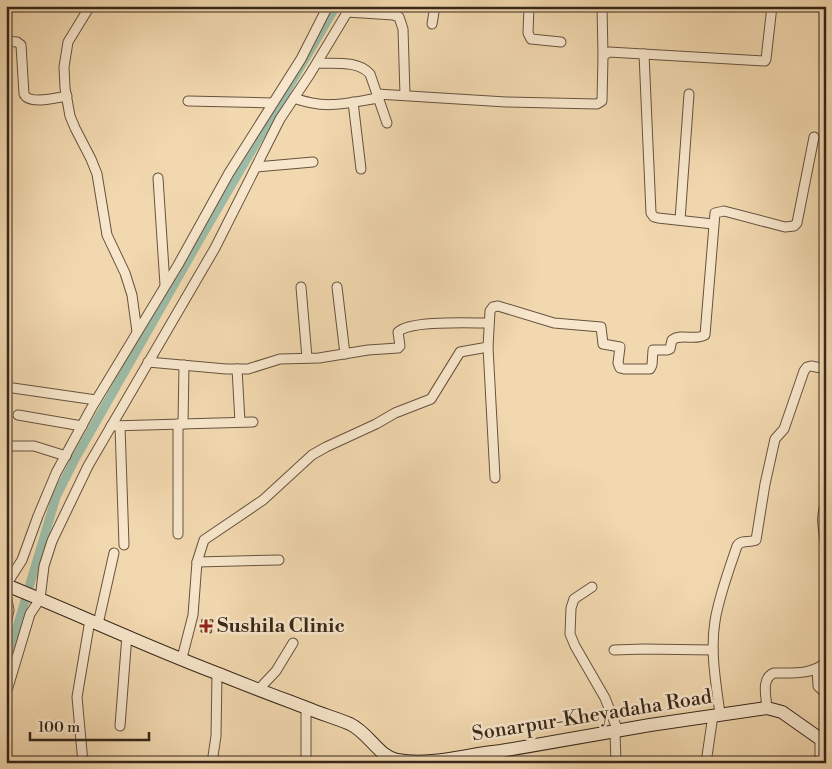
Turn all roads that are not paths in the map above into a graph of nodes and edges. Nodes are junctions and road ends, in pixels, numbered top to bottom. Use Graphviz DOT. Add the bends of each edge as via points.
graph roads {
  1 [pos="90,6"];
  2 [pos="328,6"];
  3 [pos="435,6"];
  4 [pos="529,6"];
  5 [pos="602,6"];
  6 [pos="772,6"];
  7 [pos="349,9"];
  8 [pos="432,24"];
  9 [pos="6,41"];
  10 [pos="561,42"];
  11 [pos="644,54"];
  12 [pos="603,56"];
  13 [pos="317,63"];
  14 [pos="689,94"];
  15 [pos="405,95"];
  16 [pos="67,96"];
  17 [pos="378,96"];
  18 [pos="294,98"];
  19 [pos="188,101"];
  20 [pos="353,102"];
  21 [pos="273,103"];
  22 [pos="387,123"];
  23 [pos="814,137"];
  24 [pos="313,162"];
  25 [pos="256,167"];
  26 [pos="360,169"];
  27 [pos="158,178"];
  28 [pos="680,220"];
  29 [pos="713,224"];
  30 [pos="165,286"];
  31 [pos="301,287"];
  32 [pos="337,287"];
  33 [pos="488,323"];
  34 [pos="137,332"];
  35 [pos="488,347"];
  36 [pos="345,354"];
  37 [pos="307,358"];
  38 [pos="148,362"];
  39 [pos="184,365"];
  40 [pos="237,369"];
  41 [pos="826,369"];
  42 [pos="6,387"];
  43 [pos="96,400"];
  44 [pos="18,415"];
  45 [pos="240,422"];
  46 [pos="253,422"];
  47 [pos="180,424"];
  48 [pos="82,426"];
  49 [pos="116,426"];
  50 [pos="6,446"];
  51 [pos="66,456"];
  52 [pos="495,478"];
  53 [pos="826,505"];
  54 [pos="178,534"];
  55 [pos="124,545"];
  56 [pos="826,548"];
  57 [pos="114,553"];
  58 [pos="279,560"];
  59 [pos="197,562"];
  60 [pos="7,588"];
  61 [pos="592,588"];
  62 [pos="36,598"];
  63 [pos="94,622"];
  64 [pos="6,625"];
  65 [pos="127,635"];
  66 [pos="293,643"];
  67 [pos="614,650"];
  68 [pos="713,650"];
  69 [pos="182,658"];
  70 [pos="826,662"];
  71 [pos="817,669"];
  72 [pos="218,674"];
  73 [pos="259,689"];
  74 [pos="826,689"];
  75 [pos="6,694"];
  76 [pos="306,708"];
  77 [pos="767,708"];
  78 [pos="716,715"];
  79 [pos="120,726"];
  80 [pos="617,732"];
  81 [pos="823,741"];
  82 [pos="389,760"];
  83 [pos="450,762"];
  84 [pos="83,763"];
  85 [pos="212,763"];
  86 [pos="306,763"];
  87 [pos="616,763"];
  88 [pos="706,763"];
  89 [pos="820,763"];
  1 -- 16 [label="street" via="66,48"];
  2 -- 21 [label="street"];
  3 -- 8 [label="street"];
  4 -- 10 [label="street" via="528,33 531,40"];
  5 -- 12 [label="street"];
  6 -- 11 [label="street" via="764,61"];
  7 -- 13 [label="street"];
  7 -- 15 [label="street" via="399,17 403,28"];
  9 -- 16 [label="street" via="21,45 26,98"];
  11 -- 12 [label="street" via="609,52"];
  11 -- 28 [label="street" via="651,213 658,218"];
  12 -- 15 [label="street" via="602,101 598,104"];
  13 -- 17 [label="street" via="357,65 365,69"];
  13 -- 18 [label="street"];
  14 -- 28 [label="street"];
  15 -- 17 [label="street"];
  16 -- 34 [label="street" via="70,116 97,174 107,235 132,295"];
  17 -- 20 [label="street"];
  17 -- 22 [label="street"];
  18 -- 20 [label="street" via="322,105"];
  18 -- 25 [label="street"];
  19 -- 21 [label="street"];
  20 -- 26 [label="street"];
  21 -- 30 [label="street"];
  23 -- 29 [label="street" via="794,226 785,227 724,211 715,214"];
  24 -- 25 [label="street"];
  25 -- 38 [label="street" via="215,248"];
  27 -- 30 [label="street"];
  28 -- 29 [label="street"];
  29 -- 33 [label="street" via="705,335 677,337 672,340 670,349 653,350 650,369 620,368 620,347 603,344 599,326 554,323 498,306 490,311"];
  30 -- 34 [label="street"];
  31 -- 37 [label="street"];
  32 -- 36 [label="street"];
  33 -- 35 [label="street"];
  33 -- 36 [label="street" via="440,322 404,328 398,332 398,348"];
  34 -- 43 [label="street"];
  35 -- 52 [label="street"];
  35 -- 59 [label="street" via="460,352 431,399 395,413 312,455 263,500 204,540"];
  36 -- 37 [label="street"];
  37 -- 40 [label="street" via="280,359"];
  38 -- 39 [label="street"];
  38 -- 49 [label="street"];
  39 -- 40 [label="street"];
  39 -- 47 [label="street"];
  40 -- 45 [label="street"];
  41 -- 68 [label="street" via="807,367 784,430 775,439 756,540 737,546 718,607"];
  42 -- 43 [label="street"];
  43 -- 48 [label="street"];
  44 -- 48 [label="street"];
  45 -- 46 [label="street"];
  45 -- 47 [label="street"];
  47 -- 49 [label="street"];
  47 -- 54 [label="street"];
  48 -- 51 [label="street"];
  49 -- 55 [label="street"];
  49 -- 62 [label="street" via="88,466 54,536"];
  50 -- 51 [label="street" via="34,446"];
  51 -- 60 [label="street"];
  53 -- 56 [label="street" via="823,517"];
  57 -- 63 [label="street"];
  58 -- 59 [label="street"];
  59 -- 69 [label="street" via="193,615"];
  60 -- 62 [label="main road, Sonarpur-Kheyadaha Road"];
  60 -- 64 [label="street" via="9,610"];
  61 -- 80 [label="street" via="574,599 570,634 605,698"];
  62 -- 63 [label="main road, Sonarpur-Kheyadaha Road"];
  62 -- 75 [label="street"];
  63 -- 65 [label="main road, Sonarpur-Kheyadaha Road"];
  63 -- 84 [label="street" via="77,697"];
  65 -- 69 [label="main road, Sonarpur-Kheyadaha Road"];
  65 -- 79 [label="street"];
  66 -- 73 [label="street"];
  67 -- 68 [label="street"];
  68 -- 78 [label="street"];
  69 -- 72 [label="main road, Sonarpur-Kheyadaha Road"];
  70 -- 71 [label="street"];
  71 -- 74 [label="street" via="818,686"];
  71 -- 77 [label="street" via="768,675"];
  72 -- 73 [label="main road, Sonarpur-Kheyadaha Road"];
  72 -- 85 [label="street"];
  73 -- 76 [label="main road, Sonarpur-Kheyadaha Road"];
  76 -- 82 [label="main road, Sonarpur-Kheyadaha Road" via="356,727"];
  76 -- 86 [label="street"];
  77 -- 78 [label="main road, Sonarpur-Kheyadaha Road"];
  77 -- 81 [label="main road, Sonarpur-Kheyadaha Road" via="782,712"];
  78 -- 80 [label="main road, Sonarpur-Kheyadaha Road"];
  78 -- 88 [label="street"];
  80 -- 83 [label="main road, Sonarpur-Kheyadaha Road" via="479,753"];
  80 -- 87 [label="street"];
  81 -- 89 [label="street"];
  82 -- 83 [label="main road, Sonarpur-Kheyadaha Road"];
}
